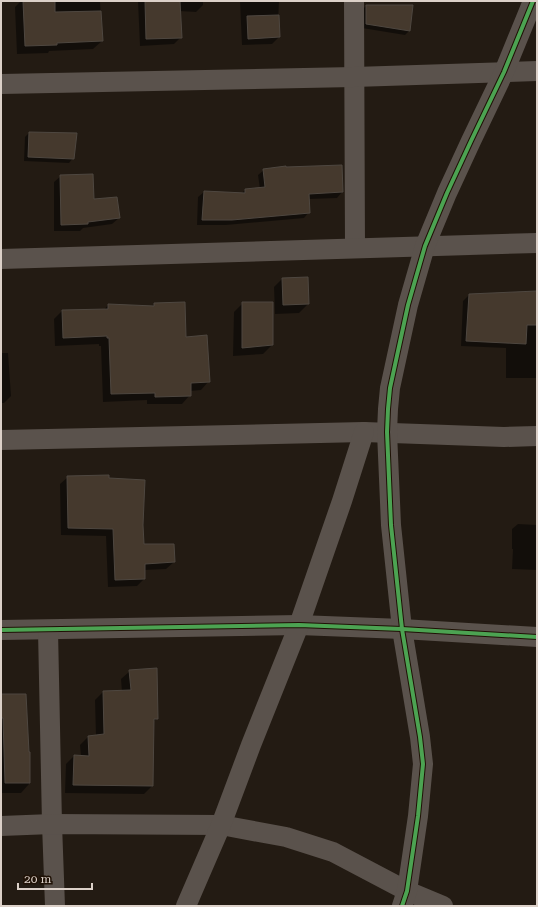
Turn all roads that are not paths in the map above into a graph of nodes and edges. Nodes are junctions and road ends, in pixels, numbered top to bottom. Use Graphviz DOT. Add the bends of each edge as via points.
graph roads {
  1 [pos="354,1"];
  2 [pos="533,1"];
  3 [pos="504,72"];
  4 [pos="537,72"];
  5 [pos="354,77"];
  6 [pos="1,84"];
  7 [pos="537,243"];
  8 [pos="425,246"];
  9 [pos="355,248"];
  10 [pos="1,259"];
  11 [pos="364,432"];
  12 [pos="387,432"];
  13 [pos="537,436"];
  14 [pos="1,440"];
  15 [pos="299,626"];
  16 [pos="402,629"];
  17 [pos="1,630"];
  18 [pos="48,630"];
  19 [pos="537,637"];
  20 [pos="52,824"];
  21 [pos="221,825"];
  22 [pos="1,826"];
  23 [pos="405,898"];
  24 [pos="55,906"];
  25 [pos="186,906"];
  26 [pos="443,906"];
  1 -- 5 [label="street"];
  2 -- 3 [label="street"];
  3 -- 4 [label="street"];
  3 -- 5 [label="street"];
  3 -- 8 [label="street"];
  5 -- 6 [label="street"];
  5 -- 9 [label="street"];
  7 -- 8 [label="street"];
  8 -- 9 [label="street"];
  8 -- 12 [label="street" via="408,305 390,388"];
  9 -- 10 [label="street"];
  11 -- 12 [label="street"];
  11 -- 14 [label="street"];
  11 -- 15 [label="street"];
  12 -- 13 [label="street"];
  12 -- 16 [label="street" via="391,525"];
  15 -- 16 [label="street"];
  15 -- 18 [label="street"];
  15 -- 21 [label="street"];
  16 -- 19 [label="street"];
  16 -- 23 [label="street" via="423,764"];
  17 -- 18 [label="street"];
  18 -- 20 [label="street"];
  20 -- 21 [label="street"];
  20 -- 22 [label="street"];
  20 -- 24 [label="street"];
  21 -- 23 [label="street" via="286,837 333,852"];
  21 -- 25 [label="street"];
  23 -- 26 [label="street"];
}
